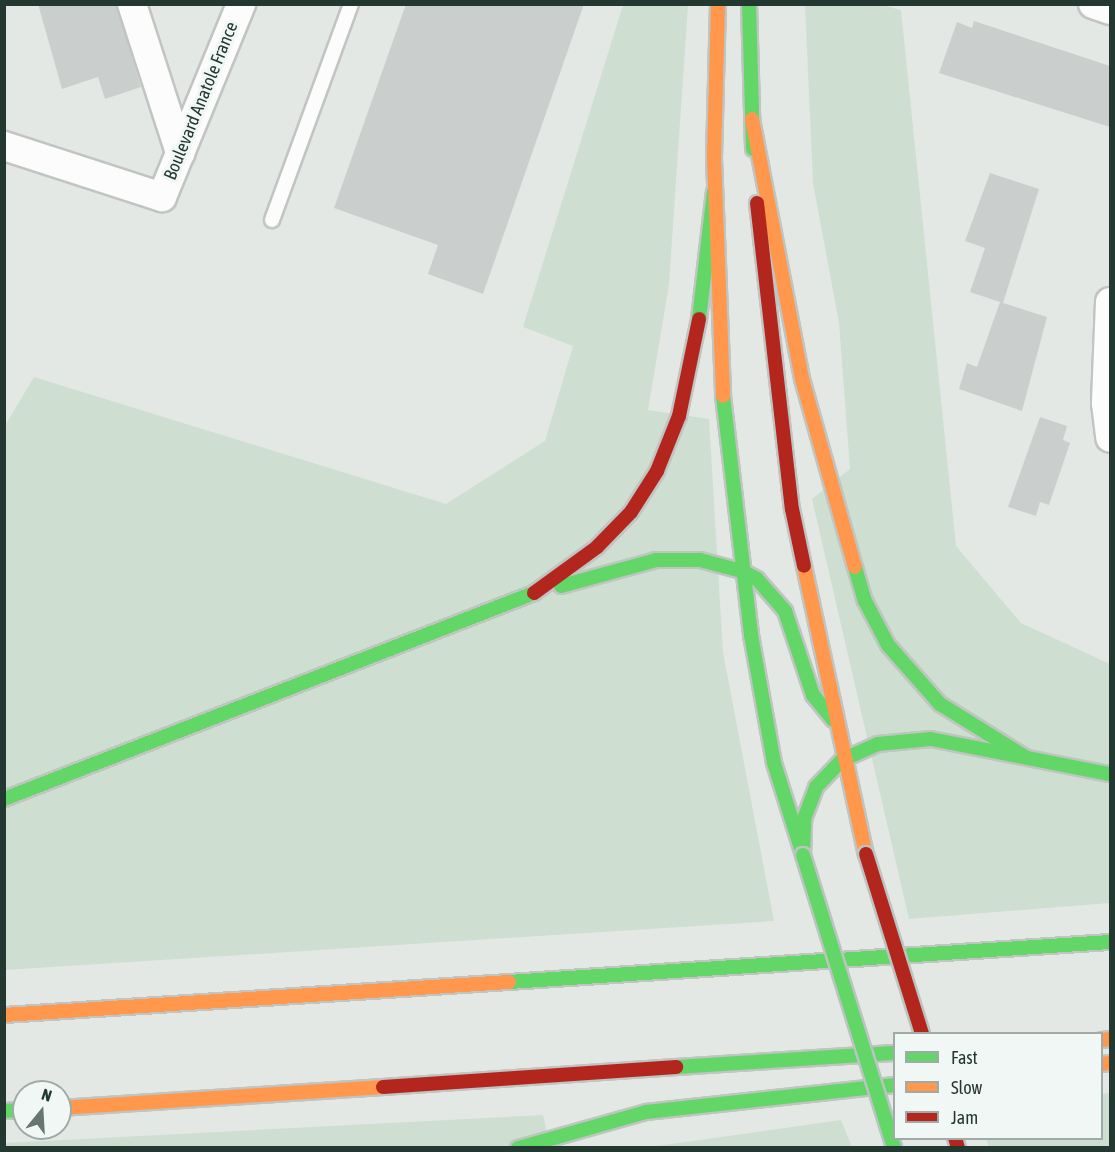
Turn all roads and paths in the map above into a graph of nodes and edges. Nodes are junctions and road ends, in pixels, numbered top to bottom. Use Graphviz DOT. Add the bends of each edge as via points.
graph roads {
  1 [pos="132,4"];
  2 [pos="241,4"];
  3 [pos="351,4"];
  4 [pos="718,4"];
  5 [pos="749,4"];
  6 [pos="1093,4"];
  7 [pos="1110,10"];
  8 [pos="752,119"];
  9 [pos="4,146"];
  10 [pos="180,153"];
  11 [pos="714,192"];
  12 [pos="272,220"];
  13 [pos="1110,302"];
  14 [pos="1110,438"];
  15 [pos="742,571"];
  16 [pos="526,599"];
  17 [pos="833,720"];
  18 [pos="1024,756"];
  19 [pos="842,760"];
  20 [pos="1110,774"];
  21 [pos="4,799"];
  22 [pos="803,855"];
  23 [pos="1110,942"];
  24 [pos="4,1015"];
  25 [pos="921,1032"];
  26 [pos="893,1053"];
  27 [pos="893,1085"];
  28 [pos="72,1107"];
  29 [pos="518,1148"];
  30 [pos="894,1148"];
  1 -- 10 [label="street"];
  2 -- 10 [label="street, Boulevard Anatole France"];
  3 -- 12 [label="lane"];
  4 -- 11 [label="main road"];
  5 -- 8 [label="main road"];
  6 -- 7 [label="street"];
  8 -- 17 [label="main road" via="778,416"];
  8 -- 18 [label="main road" via="802,379 865,601 888,645 940,704"];
  9 -- 10 [label="street, Boulevard Anatole France" via="162,197"];
  11 -- 15 [label="main road" via="724,411"];
  11 -- 16 [label="main road" via="692,364 669,448 614,530"];
  13 -- 14 [label="street" via="1106,403"];
  15 -- 16 [label="main road" via="700,560 656,560 618,567"];
  15 -- 17 [label="main road" via="757,579 785,611 801,646 813,695"];
  15 -- 22 [label="main road" via="770,744"];
  16 -- 21 [label="main road"];
  17 -- 19 [label="main road"];
  18 -- 19 [label="main road" via="914,737 870,747"];
  18 -- 20 [label="main road"];
  19 -- 22 [label="main road" via="808,802"];
  19 -- 25 [label="main road, bridge" via="866,854"];
  22 -- 30 [label="main road, bridge"];
  23 -- 24 [label="main road"];
  26 -- 28 [label="main road"];
  27 -- 29 [label="main road" via="646,1112"];
}
